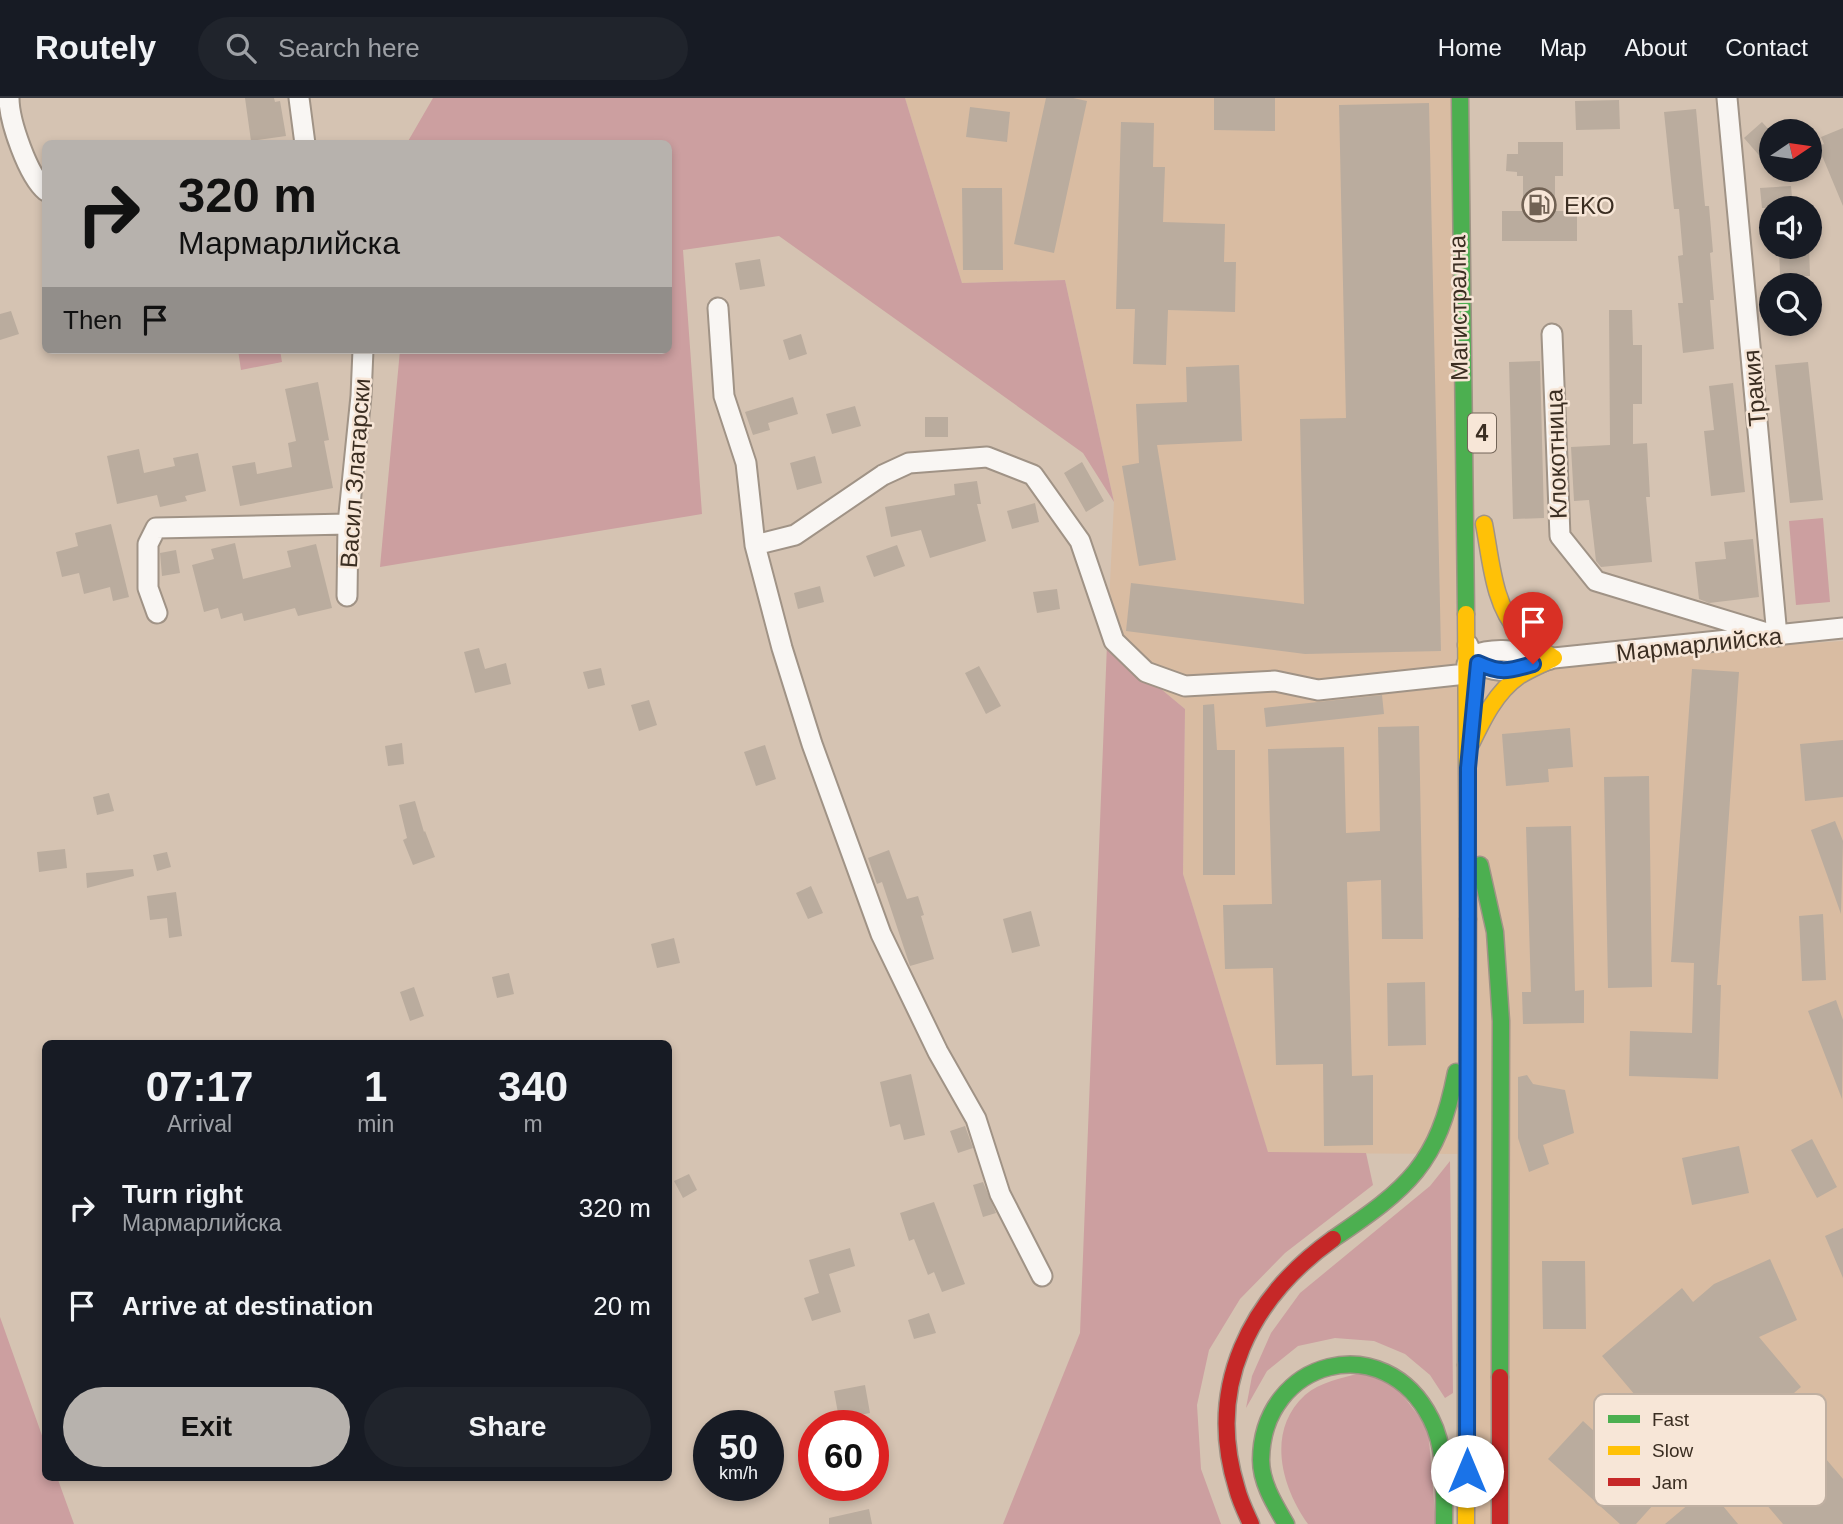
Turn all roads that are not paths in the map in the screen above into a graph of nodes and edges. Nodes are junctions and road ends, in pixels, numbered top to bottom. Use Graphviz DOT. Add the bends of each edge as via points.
graph roads {
  1 [pos="9,98"];
  2 [pos="299,98"];
  3 [pos="1460,98"];
  4 [pos="1727,98"];
  5 [pos="304,140"];
  6 [pos="42,188"];
  7 [pos="718,308"];
  8 [pos="1552,334"];
  9 [pos="363,354"];
  10 [pos="348,524"];
  11 [pos="755,545"];
  12 [pos="347,596"];
  13 [pos="157,613"];
  14 [pos="1843,628"];
  15 [pos="1777,636"];
  16 [pos="1471,659"];
  17 [pos="1554,659"];
  18 [pos="1471,744"];
  19 [pos="1468,768"];
  20 [pos="1468,814"];
  21 [pos="1468,1010"];
  22 [pos="1042,1276"];
  23 [pos="1251,1524"];
  24 [pos="1286,1524"];
  25 [pos="1444,1524"];
  26 [pos="1466,1524"];
  27 [pos="1500,1524"];
  1 -- 6 [label="street" via="20,145"];
  2 -- 5 [label="street"];
  3 -- 16 [label="main road, Магистрална / 4"];
  4 -- 15 [label="street, Тракия"];
  7 -- 11 [label="street" via="724,396 746,463"];
  8 -- 15 [label="street, Клокотница" via="1560,536 1596,581"];
  9 -- 10 [label="street, Васил Златарски"];
  10 -- 12 [label="street, Васил Златарски"];
  10 -- 13 [label="street" via="156,528 148,544 148,588"];
  11 -- 16 [label="street, Мармарлийска" via="795,535 883,475 909,463 987,457 1033,475 1080,541 1114,641 1146,672 1185,686 1275,681 1318,690"];
  11 -- 22 [label="street" via="812,744 881,934 976,1119 1000,1194"];
  14 -- 15 [label="street, Мармарлийска"];
  15 -- 17 [label="street, Мармарлийска"];
  16 -- 17 [label="street, Мармарлийска" via="1493,650 1509,650"];
  16 -- 17 [label="main road, Магистрална / 4" via="1482,606 1484,518 1503,605 1518,632"];
  16 -- 18 [label="main road, Магистрална / 4"];
  16 -- 19 [label="main road, Магистрална / 4"];
  17 -- 18 [label="main road" via="1507,687"];
  18 -- 19 [label="main road, Магистрална / 4"];
  19 -- 20 [label="main road, Магистрална / 4"];
  20 -- 21 [label="main road, Магистрална / 4"];
  20 -- 27 [label="main road" via="1495,932 1500,983"];
  21 -- 23 [label="main road" via="1441,1130 1423,1163 1400,1189 1302,1263 1272,1292 1247,1333 1230,1379 1226,1428 1231,1473"];
  21 -- 26 [label="main road, Магистрална / 4"];
  24 -- 25 [label="main road" via="1267,1488 1261,1461 1266,1426 1293,1384 1306,1374 1340,1363 1378,1367 1401,1380 1419,1398 1438,1441"];
}
